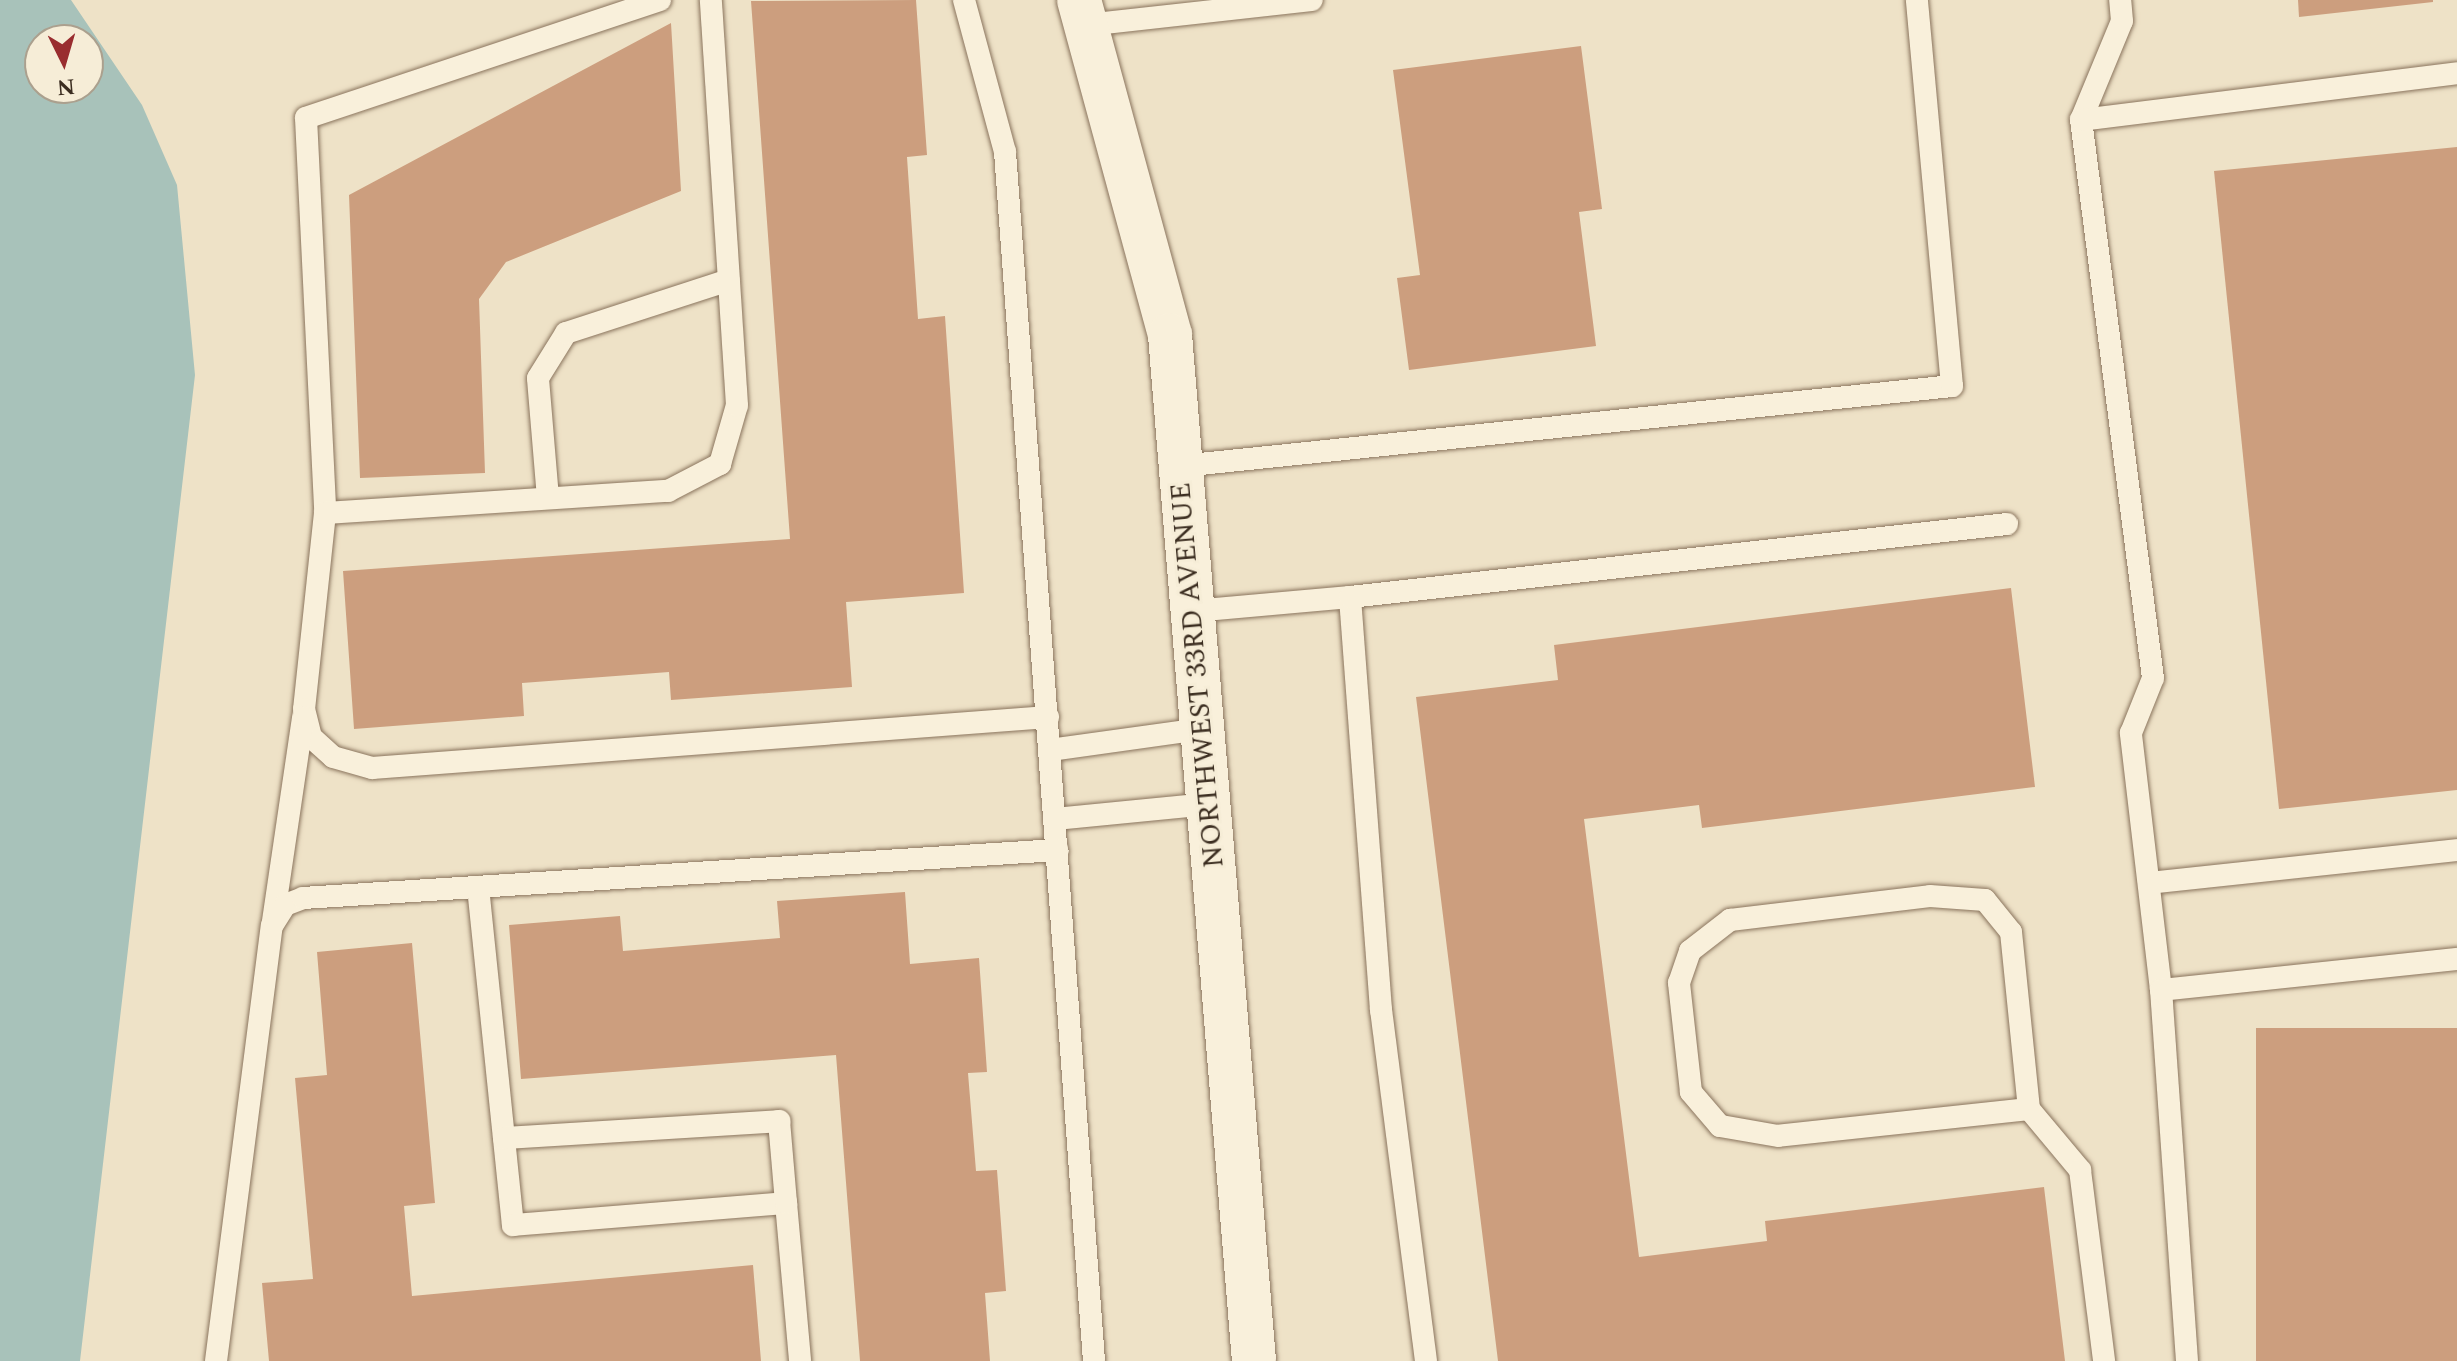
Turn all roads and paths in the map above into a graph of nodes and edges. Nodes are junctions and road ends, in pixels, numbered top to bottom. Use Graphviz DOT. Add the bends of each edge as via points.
graph roads {
  1 [pos="660,0"];
  2 [pos="711,0"];
  3 [pos="964,0"];
  4 [pos="1312,0"];
  5 [pos="1917,0"];
  6 [pos="2120,0"];
  7 [pos="1082,12"];
  8 [pos="2457,73"];
  9 [pos="2081,120"];
  10 [pos="729,280"];
  11 [pos="1181,466"];
  12 [pos="548,498"];
  13 [pos="325,513"];
  14 [pos="2007,524"];
  15 [pos="1350,597"];
  16 [pos="1193,611"];
  17 [pos="304,709"];
  18 [pos="1048,717"];
  19 [pos="1202,729"];
  20 [pos="1050,750"];
  21 [pos="1208,804"];
  22 [pos="1055,819"];
  23 [pos="1057,850"];
  24 [pos="2457,850"];
  25 [pos="2149,883"];
  26 [pos="478,887"];
  27 [pos="272,926"];
  28 [pos="2457,959"];
  29 [pos="2161,990"];
  30 [pos="2029,1109"];
  31 [pos="504,1138"];
  32 [pos="786,1203"];
  33 [pos="216,1361"];
  34 [pos="800,1361"];
  35 [pos="1094,1361"];
  36 [pos="1254,1361"];
  37 [pos="1426,1361"];
  38 [pos="2104,1361"];
  39 [pos="2187,1361"];
  1 -- 13 [label="lane" via="306,118"];
  2 -- 10 [label="lane"];
  3 -- 18 [label="lane" via="1005,152"];
  4 -- 7 [label="lane"];
  5 -- 11 [label="lane" via="1952,386"];
  6 -- 9 [label="lane" via="2122,21"];
  7 -- 11 [label="street, NORTHWEST 33RD AVENUE" via="1170,335"];
  8 -- 9 [label="lane"];
  9 -- 25 [label="lane" via="2153,678 2131,733"];
  10 -- 12 [label="lane" via="566,333 538,378"];
  10 -- 12 [label="lane" via="737,405 720,464 668,491"];
  11 -- 16 [label="street, NORTHWEST 33RD AVENUE"];
  12 -- 13 [label="lane"];
  13 -- 17 [label="lane"];
  14 -- 15 [label="lane"];
  15 -- 16 [label="lane"];
  15 -- 37 [label="lane" via="1381,1010"];
  16 -- 19 [label="street, NORTHWEST 33RD AVENUE"];
  17 -- 18 [label="lane" via="311,737 333,757 372,768"];
  17 -- 27 [label="lane"];
  18 -- 20 [label="lane"];
  19 -- 20 [label="lane"];
  19 -- 21 [label="street, NORTHWEST 33RD AVENUE"];
  20 -- 22 [label="lane"];
  21 -- 22 [label="lane"];
  21 -- 36 [label="street, NORTHWEST 33RD AVENUE"];
  22 -- 23 [label="lane"];
  23 -- 26 [label="lane"];
  23 -- 35 [label="lane"];
  24 -- 25 [label="lane"];
  25 -- 29 [label="lane"];
  26 -- 27 [label="lane" via="303,898 285,905"];
  26 -- 31 [label="lane"];
  27 -- 33 [label="lane"];
  28 -- 29 [label="lane"];
  29 -- 39 [label="lane"];
  30 -- 30 [label="lane" via="2011,932 1985,900 1930,896 1730,920 1690,951 1679,983 1691,1092 1720,1126 1778,1136"];
  30 -- 38 [label="lane" via="2080,1170"];
  31 -- 32 [label="lane" via="779,1121"];
  31 -- 32 [label="lane" via="513,1225"];
  32 -- 34 [label="lane"];
}
